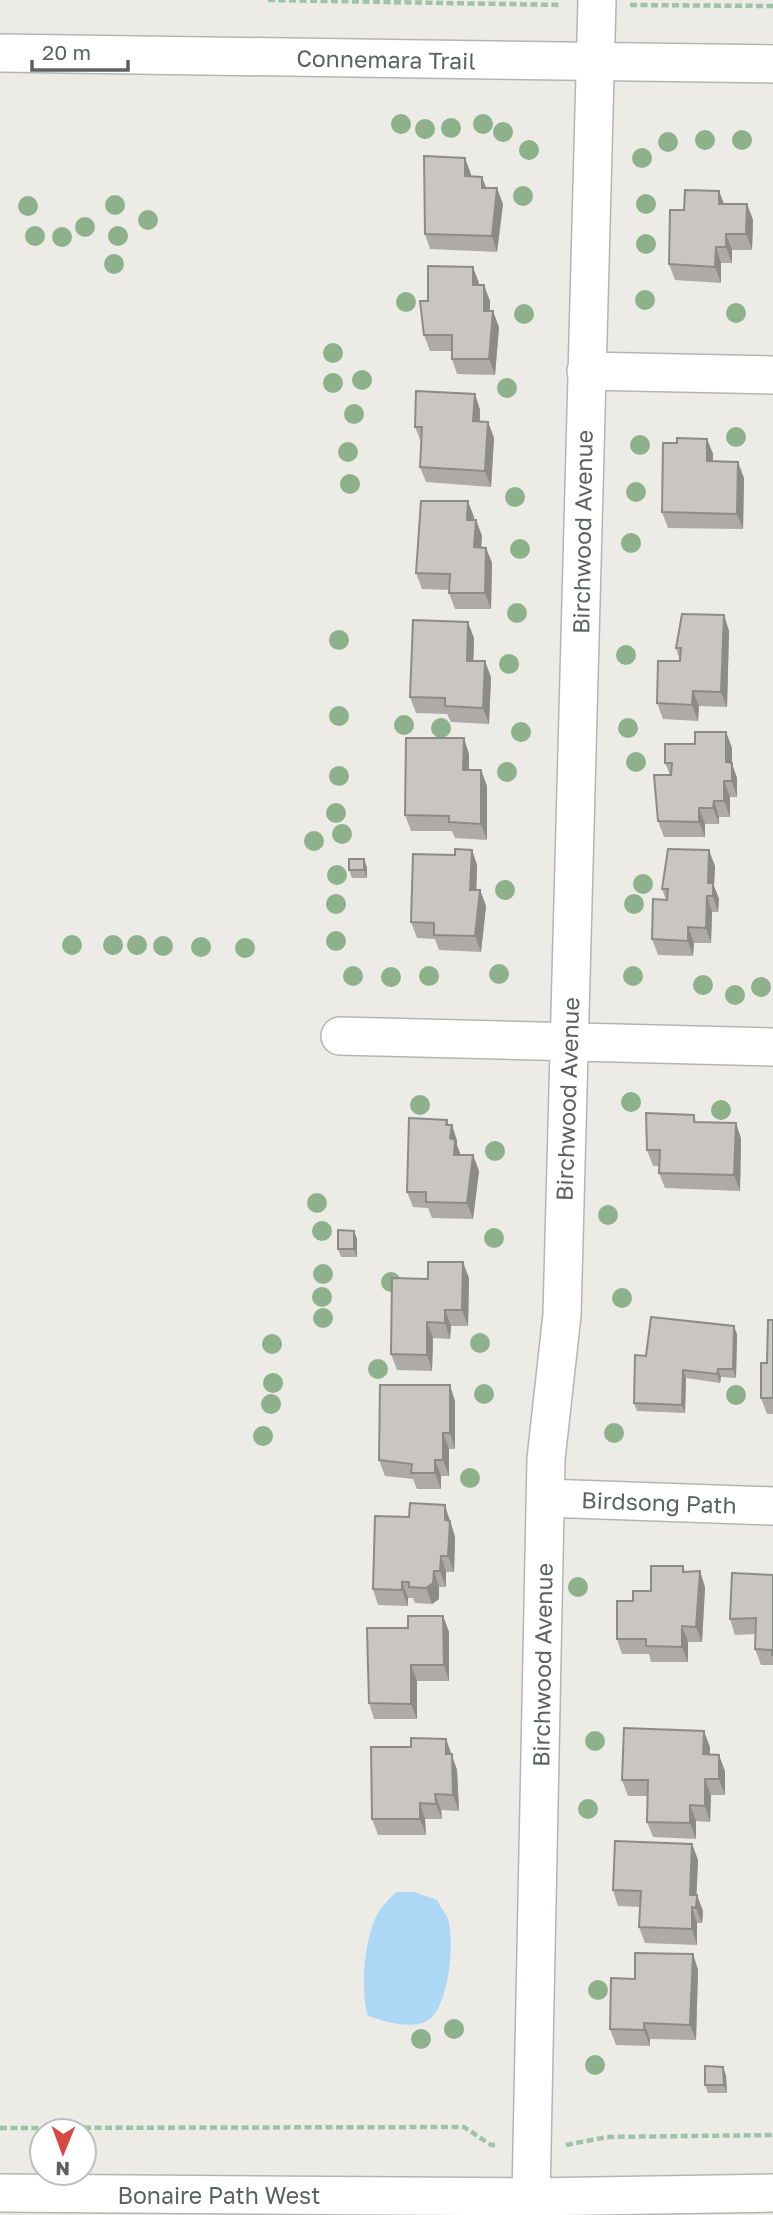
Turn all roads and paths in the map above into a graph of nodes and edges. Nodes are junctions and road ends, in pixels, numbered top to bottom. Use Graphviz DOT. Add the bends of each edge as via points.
graph roads {
  1 [pos="268,0"];
  2 [pos="597,2"];
  3 [pos="773,6"];
  4 [pos="0,53"];
  5 [pos="594,63"];
  6 [pos="773,64"];
  7 [pos="586,371"];
  8 [pos="773,375"];
  9 [pos="340,1036"];
  10 [pos="569,1042"];
  11 [pos="773,1047"];
  12 [pos="545,1498"];
  13 [pos="773,1506"];
  14 [pos="0,2129"];
  15 [pos="773,2135"];
  16 [pos="533,2146"];
  17 [pos="0,2193"];
  18 [pos="773,2193"];
  19 [pos="531,2197"];
  1 -- 2 [label="path"];
  2 -- 3 [label="path"];
  2 -- 5 [label="street, Birchwood Avenue"];
  4 -- 5 [label="street, Connemara Trail"];
  5 -- 6 [label="street, Connemara Trail"];
  5 -- 7 [label="street, Birchwood Avenue"];
  7 -- 8 [label="street"];
  7 -- 10 [label="street, Birchwood Avenue"];
  9 -- 10 [label="street"];
  10 -- 11 [label="street"];
  10 -- 12 [label="street, Birchwood Avenue" via="562,1315"];
  12 -- 13 [label="street, Birdsong Path"];
  12 -- 16 [label="street, Birchwood Avenue"];
  14 -- 16 [label="path" via="464,2127 491,2145"];
  15 -- 16 [label="path" via="607,2137"];
  16 -- 19 [label="street, Birchwood Avenue"];
  17 -- 19 [label="street, Bonaire Path West"];
  18 -- 19 [label="street, Bonaire Path West"];
}
